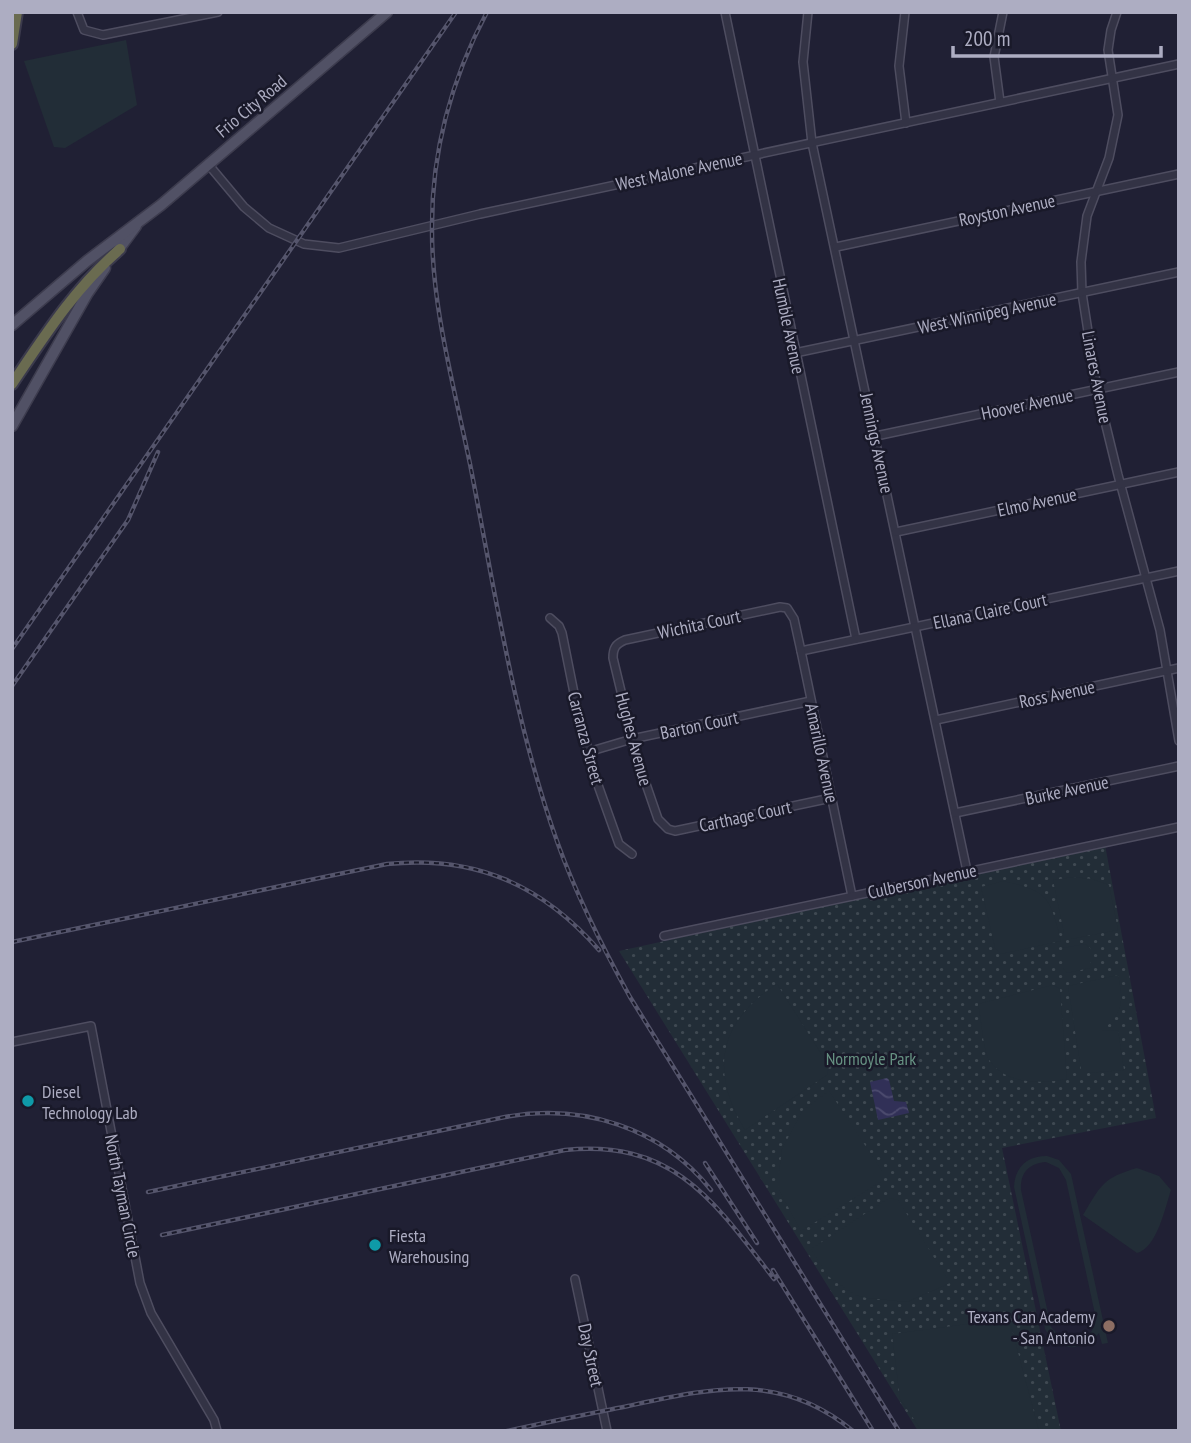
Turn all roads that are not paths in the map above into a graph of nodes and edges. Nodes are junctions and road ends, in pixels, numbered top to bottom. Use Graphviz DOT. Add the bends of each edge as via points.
graph roads {
  1 [pos="17,12"];
  2 [pos="78,12"];
  3 [pos="218,12"];
  4 [pos="387,12"];
  5 [pos="725,12"];
  6 [pos="808,12"];
  7 [pos="905,12"];
  8 [pos="1003,12"];
  9 [pos="1117,12"];
  10 [pos="12,44"];
  11 [pos="1179,64"];
  12 [pos="1111,78"];
  13 [pos="1000,102"];
  14 [pos="906,122"];
  15 [pos="813,143"];
  16 [pos="753,155"];
  17 [pos="208,164"];
  18 [pos="1179,174"];
  19 [pos="1095,191"];
  20 [pos="136,225"];
  21 [pos="836,247"];
  22 [pos="120,249"];
  23 [pos="1179,272"];
  24 [pos="1082,292"];
  25 [pos="12,326"];
  26 [pos="855,341"];
  27 [pos="795,353"];
  28 [pos="1179,372"];
  29 [pos="12,384"];
  30 [pos="1097,389"];
  31 [pos="12,426"];
  32 [pos="876,436"];
  33 [pos="1179,472"];
  34 [pos="1120,484"];
  35 [pos="895,532"];
  36 [pos="1179,570"];
  37 [pos="1147,577"];
  38 [pos="790,611"];
  39 [pos="550,618"];
  40 [pos="916,627"];
  41 [pos="856,639"];
  42 [pos="613,651"];
  43 [pos="801,651"];
  44 [pos="1179,668"];
  45 [pos="1168,670"];
  46 [pos="811,701"];
  47 [pos="936,720"];
  48 [pos="632,739"];
  49 [pos="1179,741"];
  50 [pos="588,752"];
  51 [pos="1179,766"];
  52 [pos="831,798"];
  53 [pos="955,813"];
  54 [pos="661,825"];
  55 [pos="1179,827"];
  56 [pos="632,854"];
  57 [pos="967,871"];
  58 [pos="852,896"];
  59 [pos="664,936"];
  60 [pos="12,1042"];
  61 [pos="575,1279"];
  62 [pos="217,1431"];
  63 [pos="607,1431"];
  1 -- 10 [label="highway"];
  2 -- 3 [label="street" via="85,30 96,34"];
  4 -- 17 [label="main road, Frio City Road"];
  5 -- 16 [label="street, Humble Avenue"];
  6 -- 15 [label="street, Jennings Avenue" via="803,62"];
  7 -- 14 [label="street" via="899,66"];
  8 -- 13 [label="street" via="994,57"];
  9 -- 12 [label="street, Linares Avenue" via="1109,40"];
  11 -- 12 [label="street, West Malone Avenue"];
  12 -- 13 [label="street, West Malone Avenue"];
  12 -- 19 [label="street, Linares Avenue" via="1118,115 1109,158"];
  13 -- 14 [label="street, West Malone Avenue"];
  14 -- 15 [label="street, West Malone Avenue"];
  15 -- 16 [label="street, West Malone Avenue"];
  15 -- 21 [label="street, Jennings Avenue"];
  16 -- 17 [label="street, West Malone Avenue" via="339,248 304,244 269,228"];
  16 -- 27 [label="street, Humble Avenue"];
  17 -- 20 [label="main road, Frio City Road"];
  18 -- 19 [label="street, Royston Avenue"];
  19 -- 21 [label="street, Royston Avenue"];
  19 -- 24 [label="street, Linares Avenue" via="1082,239"];
  20 -- 22 [label="main road, Frio City Road"];
  20 -- 25 [label="main road, Frio City Road"];
  21 -- 26 [label="street, Jennings Avenue"];
  22 -- 29 [label="highway" via="65,306"];
  22 -- 31 [label="main road, Frio City Road" via="87,294"];
  23 -- 24 [label="street, West Winnipeg Avenue"];
  24 -- 26 [label="street, West Winnipeg Avenue"];
  24 -- 30 [label="street, Linares Avenue"];
  26 -- 27 [label="street, West Winnipeg Avenue"];
  26 -- 32 [label="street, Jennings Avenue"];
  27 -- 41 [label="street, Humble Avenue"];
  28 -- 30 [label="street, Hoover Avenue"];
  30 -- 32 [label="street, Hoover Avenue"];
  30 -- 34 [label="street, Linares Avenue"];
  32 -- 35 [label="street, Jennings Avenue"];
  33 -- 34 [label="street, Elmo Avenue"];
  34 -- 35 [label="street, Elmo Avenue"];
  34 -- 37 [label="street, Linares Avenue"];
  35 -- 40 [label="street, Jennings Avenue"];
  36 -- 37 [label="street, Ellana Claire Court"];
  37 -- 40 [label="street, Ellana Claire Court"];
  37 -- 45 [label="street, Linares Avenue"];
  38 -- 42 [label="street, Wichita Court" via="780,607 625,640"];
  38 -- 43 [label="street, Amarillo Avenue"];
  39 -- 50 [label="street, Carranza Street" via="562,633"];
  40 -- 41 [label="street, Ellana Claire Court"];
  40 -- 47 [label="street, Jennings Avenue"];
  41 -- 43 [label="street, Ellana Claire Court"];
  42 -- 48 [label="street, Hughes Avenue"];
  43 -- 46 [label="street, Amarillo Avenue"];
  44 -- 45 [label="street, Ross Avenue"];
  45 -- 47 [label="street, Ross Avenue"];
  45 -- 49 [label="street, Linares Avenue"];
  46 -- 48 [label="street, Barton Court"];
  46 -- 52 [label="street, Amarillo Avenue"];
  47 -- 53 [label="street, Jennings Avenue"];
  48 -- 50 [label="street, Barton Court"];
  48 -- 54 [label="street, Hughes Avenue"];
  50 -- 56 [label="street, Carranza Street" via="619,844"];
  51 -- 53 [label="street, Burke Avenue"];
  52 -- 54 [label="street, Carthage Court" via="675,831"];
  52 -- 58 [label="street, Amarillo Avenue"];
  53 -- 57 [label="street, Jennings Avenue"];
  55 -- 57 [label="street, Culberson Avenue"];
  57 -- 58 [label="street, Culberson Avenue"];
  58 -- 59 [label="street, Culberson Avenue"];
  60 -- 62 [label="street, North Tayman Circle" via="91,1026 140,1283 151,1313"];
  61 -- 63 [label="street, Day Street"];
}
